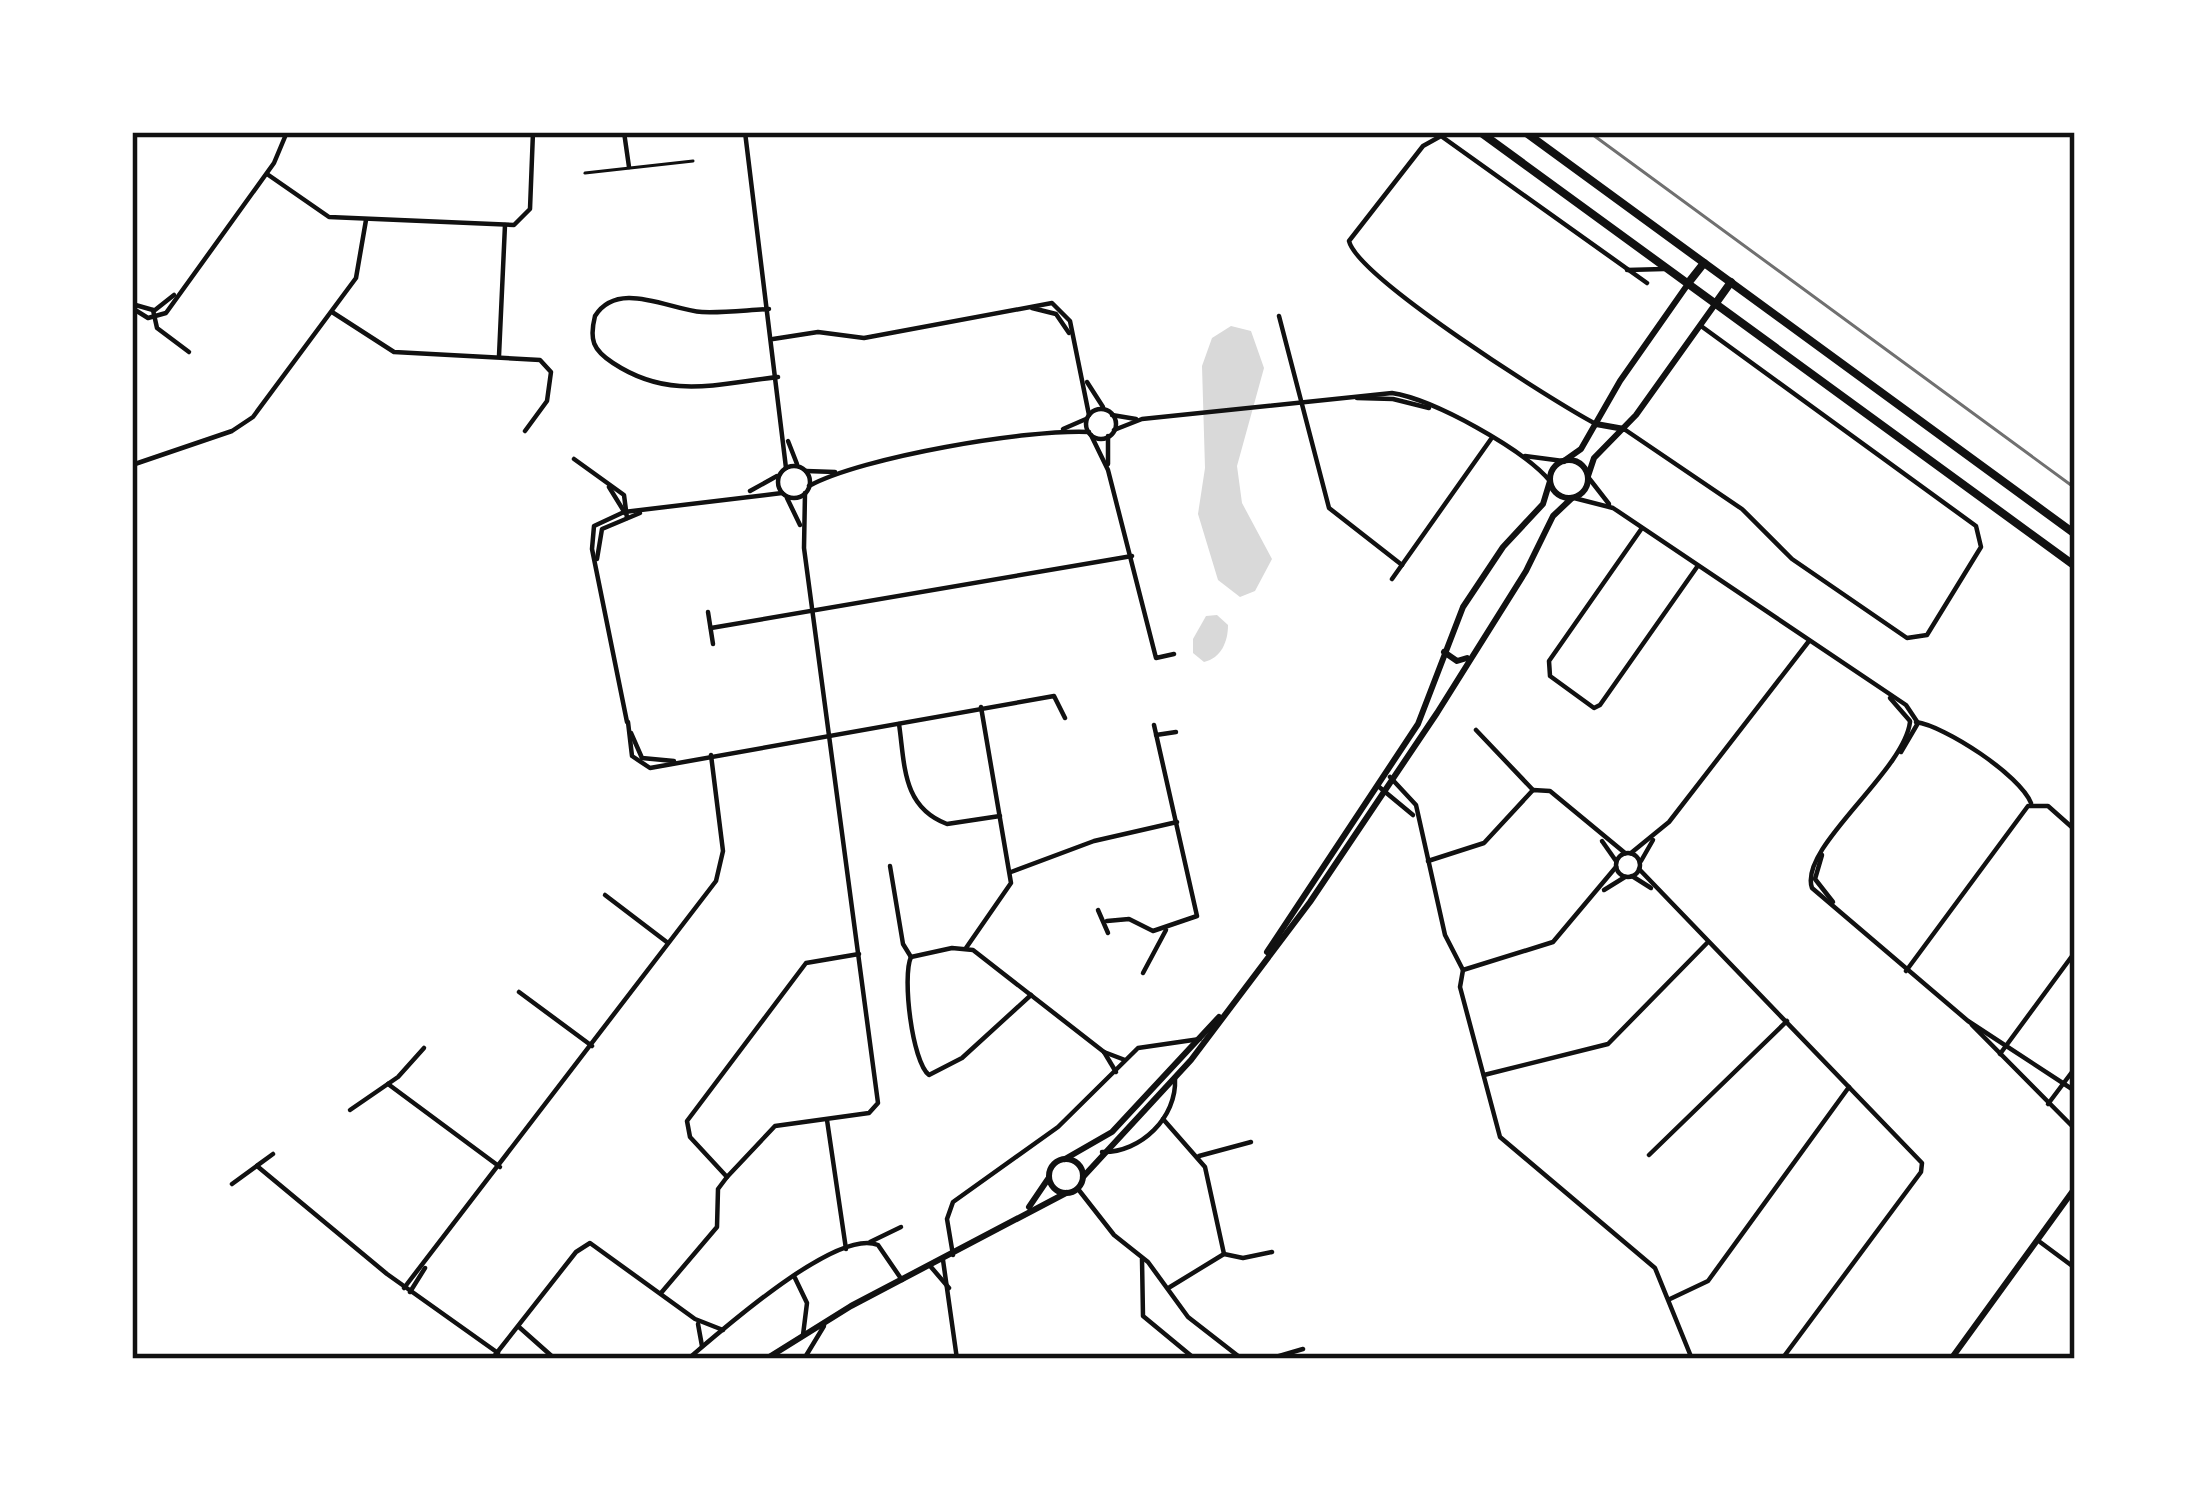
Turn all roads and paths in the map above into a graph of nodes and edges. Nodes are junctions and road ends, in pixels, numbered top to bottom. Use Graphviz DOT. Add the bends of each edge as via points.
graph roads {
  1 [pos="287,132"];
  2 [pos="533,132"];
  3 [pos="624,132"];
  4 [pos="745,132"];
  5 [pos="1480,132"];
  6 [pos="1525,132"];
  7 [pos="693,161"];
  8 [pos="629,167"];
  9 [pos="585,173"];
  10 [pos="267,174"];
  11 [pos="366,220"];
  12 [pos="505,225"];
  13 [pos="1704,262"];
  14 [pos="1669,269"];
  15 [pos="1625,270"];
  16 [pos="1689,282"];
  17 [pos="1731,282"];
  18 [pos="1647,283"];
  19 [pos="1716,303"];
  20 [pos="132,306"];
  21 [pos="770,310"];
  22 [pos="332,312"];
  23 [pos="153,314"];
  24 [pos="1279,316"];
  25 [pos="1700,325"];
  26 [pos="773,339"];
  27 [pos="189,352"];
  28 [pos="500,356"];
  29 [pos="778,377"];
  30 [pos="1084,377"];
  31 [pos="1300,403"];
  32 [pos="1104,409"];
  33 [pos="1112,415"];
  34 [pos="1088,417"];
  35 [pos="1142,419"];
  36 [pos="1596,424"];
  37 [pos="1624,429"];
  38 [pos="525,431"];
  39 [pos="1058,431"];
  40 [pos="1111,433"];
  41 [pos="1090,434"];
  42 [pos="786,436"];
  43 [pos="1491,439"];
  44 [pos="1520,454"];
  45 [pos="574,459"];
  46 [pos="1563,461"];
  47 [pos="132,465"];
  48 [pos="798,466"];
  49 [pos="786,468"];
  50 [pos="1108,470"];
  51 [pos="806,471"];
  52 [pos="841,472"];
  53 [pos="779,475"];
  54 [pos="1588,477"];
  55 [pos="1550,481"];
  56 [pos="807,490"];
  57 [pos="745,493"];
  58 [pos="784,494"];
  59 [pos="1573,498"];
  60 [pos="1612,508"];
  61 [pos="626,514"];
  62 [pos="1642,528"];
  63 [pos="802,531"];
  64 [pos="2075,535"];
  65 [pos="1132,556"];
  66 [pos="1402,565"];
  67 [pos="2075,566"];
  68 [pos="1697,567"];
  69 [pos="1392,579"];
  70 [pos="813,611"];
  71 [pos="708,612"];
  72 [pos="711,628"];
  73 [pos="1808,641"];
  74 [pos="713,644"];
  75 [pos="1444,652"];
  76 [pos="1474,652"];
  77 [pos="1174,654"];
  78 [pos="1062,687"];
  79 [pos="1054,696"];
  80 [pos="981,707"];
  81 [pos="1065,718"];
  82 [pos="899,722"];
  83 [pos="1914,722"];
  84 [pos="1154,725"];
  85 [pos="1476,730"];
  86 [pos="1177,731"];
  87 [pos="829,734"];
  88 [pos="1156,735"];
  89 [pos="711,755"];
  90 [pos="1385,774"];
  91 [pos="1394,780"];
  92 [pos="1378,786"];
  93 [pos="1533,790"];
  94 [pos="1386,792"];
  95 [pos="2032,804"];
  96 [pos="1000,815"];
  97 [pos="1417,820"];
  98 [pos="1177,822"];
  99 [pos="2075,830"];
  100 [pos="1656,835"];
  101 [pos="1598,836"];
  102 [pos="1628,853"];
  103 [pos="1427,861"];
  104 [pos="1617,864"];
  105 [pos="1639,865"];
  106 [pos="890,866"];
  107 [pos="1010,872"];
  108 [pos="1629,876"];
  109 [pos="1655,891"];
  110 [pos="1599,893"];
  111 [pos="605,896"];
  112 [pos="1098,910"];
  113 [pos="1107,921"];
  114 [pos="1166,929"];
  115 [pos="1108,933"];
  116 [pos="1708,942"];
  117 [pos="669,944"];
  118 [pos="970,949"];
  119 [pos="2075,952"];
  120 [pos="859,954"];
  121 [pos="911,956"];
  122 [pos="1463,970"];
  123 [pos="1906,971"];
  124 [pos="1143,973"];
  125 [pos="1252,976"];
  126 [pos="519,992"];
  127 [pos="1031,994"];
  128 [pos="1232,1004"];
  129 [pos="1968,1021"];
  130 [pos="1787,1022"];
  131 [pos="1200,1039"];
  132 [pos="2008,1044"];
  133 [pos="592,1046"];
  134 [pos="424,1048"];
  135 [pos="1104,1052"];
  136 [pos="2000,1055"];
  137 [pos="1126,1060"];
  138 [pos="2075,1068"];
  139 [pos="1115,1072"];
  140 [pos="1482,1075"];
  141 [pos="1175,1078"];
  142 [pos="2064,1082"];
  143 [pos="388,1084"];
  144 [pos="1849,1087"];
  145 [pos="2075,1090"];
  146 [pos="2048,1104"];
  147 [pos="350,1110"];
  148 [pos="836,1118"];
  149 [pos="1163,1118"];
  150 [pos="827,1120"];
  151 [pos="2075,1129"];
  152 [pos="1251,1142"];
  153 [pos="835,1144"];
  154 [pos="1102,1152"];
  155 [pos="273,1154"];
  156 [pos="1649,1155"];
  157 [pos="1198,1156"];
  158 [pos="1065,1159"];
  159 [pos="257,1166"];
  160 [pos="500,1167"];
  161 [pos="1049,1176"];
  162 [pos="727,1177"];
  163 [pos="1083,1177"];
  164 [pos="232,1184"];
  165 [pos="2075,1188"];
  166 [pos="1078,1189"];
  167 [pos="1066,1193"];
  168 [pos="1027,1210"];
  169 [pos="845,1222"];
  170 [pos="901,1227"];
  171 [pos="871,1242"];
  172 [pos="2041,1242"];
  173 [pos="858,1244"];
  174 [pos="847,1249"];
  175 [pos="1273,1252"];
  176 [pos="1224,1254"];
  177 [pos="953,1255"];
  178 [pos="1142,1258"];
  179 [pos="943,1260"];
  180 [pos="931,1267"];
  181 [pos="2075,1268"];
  182 [pos="794,1277"];
  183 [pos="902,1280"];
  184 [pos="949,1288"];
  185 [pos="1168,1288"];
  186 [pos="407,1290"];
  187 [pos="661,1292"];
  188 [pos="1670,1299"];
  189 [pos="695,1319"];
  190 [pos="826,1321"];
  191 [pos="723,1330"];
  192 [pos="516,1331"];
  193 [pos="802,1335"];
  194 [pos="702,1347"];
  195 [pos="1303,1349"];
  196 [pos="494,1357"];
  197 [pos="770,1357"];
  198 [pos="555,1359"];
  199 [pos="688,1359"];
  200 [pos="804,1359"];
  201 [pos="957,1359"];
  202 [pos="1196,1359"];
  203 [pos="1242,1359"];
  204 [pos="1269,1359"];
  205 [pos="1692,1359"];
  206 [pos="1782,1359"];
  207 [pos="1951,1359"];
  1 -- 10 [label="street"];
  2 -- 12 [label="street" via="529,211"];
  3 -- 8 [label="street"];
  4 -- 21 [label="street"];
  5 -- 14 [label="highway"];
  6 -- 13 [label="highway"];
  7 -- 8 [label="lane"];
  8 -- 9 [label="lane"];
  10 -- 11 [label="street" via="322,214"];
  10 -- 23 [label="street"];
  11 -- 12 [label="street"];
  11 -- 22 [label="street" via="360,268"];
  12 -- 28 [label="street"];
  13 -- 16 [label="highway"];
  13 -- 17 [label="highway"];
  14 -- 15 [label="street"];
  14 -- 16 [label="highway"];
  15 -- 18 [label="street"];
  15 -- 36 [label="street" via="1450,140 1435,137 1353,234 1352,253 1412,303"];
  16 -- 19 [label="highway"];
  16 -- 36 [label="street"];
  17 -- 19 [label="highway"];
  17 -- 64 [label="highway"];
  19 -- 25 [label="street"];
  19 -- 67 [label="highway"];
  20 -- 23 [label="street"];
  21 -- 26 [label="street"];
  21 -- 29 [label="street" via="614,301 598,311 592,342 629,374 673,390"];
  22 -- 28 [label="street" via="386,350"];
  22 -- 47 [label="street" via="247,422"];
  23 -- 27 [label="street" via="160,332"];
  24 -- 31 [label="street"];
  25 -- 37 [label="street"];
  25 -- 37 [label="street" via="1982,536 1927,635 1907,638"];
  26 -- 29 [label="street"];
  26 -- 30 [label="street" via="818,332 864,338 1052,303"];
  28 -- 38 [label="street" via="536,358 551,372 547,400"];
  29 -- 42 [label="street"];
  30 -- 32 [label="street"];
  30 -- 34 [label="street"];
  31 -- 35 [label="street"];
  31 -- 43 [label="street" via="1393,398"];
  31 -- 66 [label="street" via="1329,508"];
  32 -- 33 [label="street"];
  32 -- 34 [label="street"];
  33 -- 35 [label="street"];
  33 -- 40 [label="street"];
  34 -- 39 [label="street"];
  34 -- 41 [label="street"];
  35 -- 40 [label="street"];
  36 -- 37 [label="street"];
  36 -- 46 [label="street"];
  37 -- 54 [label="street" via="1594,458"];
  39 -- 41 [label="street"];
  39 -- 52 [label="street"];
  40 -- 41 [label="street"];
  40 -- 50 [label="street"];
  41 -- 50 [label="street"];
  42 -- 48 [label="street"];
  42 -- 49 [label="street"];
  43 -- 44 [label="street"];
  43 -- 66 [label="street"];
  44 -- 46 [label="street"];
  44 -- 55 [label="street"];
  45 -- 61 [label="street" via="605,483"];
  46 -- 54 [label="street" via="1582,465"];
  46 -- 55 [label="street"];
  48 -- 49 [label="street"];
  48 -- 51 [label="street"];
  49 -- 53 [label="street"];
  50 -- 65 [label="street"];
  51 -- 52 [label="street"];
  51 -- 56 [label="street"];
  52 -- 56 [label="street"];
  53 -- 57 [label="street"];
  53 -- 58 [label="street"];
  54 -- 59 [label="street"];
  54 -- 60 [label="street"];
  55 -- 59 [label="street" via="1556,493"];
  55 -- 75 [label="street" via="1543,504 1463,607"];
  56 -- 58 [label="street"];
  56 -- 63 [label="street"];
  57 -- 58 [label="street"];
  57 -- 61 [label="street"];
  58 -- 63 [label="street"];
  59 -- 60 [label="street"];
  59 -- 76 [label="street" via="1553,516"];
  60 -- 62 [label="street"];
  61 -- 89 [label="street" via="602,529 597,561 629,750 639,764 659,767"];
  62 -- 68 [label="street"];
  62 -- 68 [label="street" via="1550,661 1550,676 1565,691 1600,705"];
  63 -- 70 [label="street"];
  65 -- 70 [label="street"];
  65 -- 77 [label="street" via="1156,658"];
  66 -- 69 [label="street"];
  68 -- 73 [label="street"];
  70 -- 72 [label="street"];
  70 -- 87 [label="street"];
  71 -- 72 [label="street"];
  72 -- 74 [label="street"];
  73 -- 83 [label="street" via="1906,704"];
  73 -- 100 [label="street"];
  75 -- 76 [label="street" via="1457,661"];
  75 -- 90 [label="street" via="1425,711"];
  76 -- 91 [label="street"];
  78 -- 79 [label="street"];
  79 -- 80 [label="street"];
  79 -- 81 [label="street"];
  80 -- 82 [label="street"];
  80 -- 96 [label="street"];
  82 -- 87 [label="street"];
  82 -- 96 [label="street" via="919,807 947,824"];
  83 -- 95 [label="street" via="1940,729 2018,782"];
  83 -- 123 [label="street" via="1812,880"];
  84 -- 88 [label="street"];
  85 -- 93 [label="street"];
  86 -- 88 [label="street"];
  87 -- 89 [label="street"];
  87 -- 120 [label="street"];
  88 -- 98 [label="street"];
  89 -- 117 [label="street" via="722,864"];
  90 -- 91 [label="street"];
  90 -- 92 [label="street"];
  91 -- 94 [label="street"];
  91 -- 97 [label="street" via="1414,799"];
  92 -- 94 [label="street"];
  92 -- 125 [label="street"];
  93 -- 101 [label="street" via="1550,790"];
  93 -- 103 [label="street" via="1484,843"];
  94 -- 97 [label="street"];
  94 -- 125 [label="street"];
  95 -- 99 [label="street" via="2048,806"];
  95 -- 123 [label="street"];
  96 -- 107 [label="street"];
  97 -- 103 [label="street"];
  98 -- 107 [label="street"];
  98 -- 114 [label="street" via="1198,914"];
  100 -- 102 [label="street"];
  100 -- 105 [label="street"];
  101 -- 102 [label="street"];
  101 -- 104 [label="street"];
  102 -- 104 [label="street"];
  102 -- 105 [label="street"];
  103 -- 122 [label="street" via="1452,958"];
  104 -- 108 [label="street"];
  104 -- 110 [label="street"];
  105 -- 108 [label="street"];
  105 -- 109 [label="street"];
  106 -- 121 [label="street"];
  107 -- 118 [label="street" via="1008,891"];
  108 -- 109 [label="street"];
  108 -- 110 [label="street"];
  109 -- 116 [label="street"];
  110 -- 122 [label="street" via="1541,950"];
  111 -- 117 [label="street"];
  112 -- 113 [label="street"];
  113 -- 114 [label="street"];
  113 -- 115 [label="street"];
  114 -- 124 [label="street"];
  116 -- 130 [label="street"];
  116 -- 140 [label="street" via="1608,1044"];
  117 -- 133 [label="street"];
  118 -- 121 [label="street"];
  118 -- 127 [label="street"];
  119 -- 132 [label="street"];
  120 -- 148 [label="street" via="878,1103 869,1113"];
  120 -- 162 [label="street" via="806,963 686,1126"];
  121 -- 127 [label="street" via="906,974 917,1059 929,1075 962,1058"];
  122 -- 140 [label="street"];
  123 -- 129 [label="street"];
  125 -- 128 [label="street"];
  126 -- 133 [label="street"];
  127 -- 135 [label="street"];
  128 -- 131 [label="street"];
  128 -- 141 [label="street"];
  129 -- 132 [label="street"];
  129 -- 136 [label="street"];
  130 -- 144 [label="street"];
  130 -- 156 [label="street"];
  131 -- 137 [label="street" via="1143,1046"];
  131 -- 158 [label="street" via="1112,1132"];
  132 -- 136 [label="street"];
  132 -- 142 [label="street"];
  133 -- 160 [label="street"];
  134 -- 143 [label="street"];
  135 -- 137 [label="street"];
  135 -- 139 [label="street"];
  136 -- 146 [label="street"];
  137 -- 139 [label="street"];
  138 -- 142 [label="street"];
  139 -- 177 [label="street" via="1036,1145 953,1202"];
  140 -- 188 [label="street" via="1500,1137 1654,1268"];
  141 -- 149 [label="street" via="1175,1102"];
  141 -- 154 [label="street"];
  142 -- 145 [label="street"];
  142 -- 146 [label="street"];
  143 -- 147 [label="street"];
  143 -- 160 [label="street"];
  144 -- 188 [label="street" via="1708,1281"];
  144 -- 206 [label="street" via="1918,1156 1922,1172"];
  146 -- 151 [label="street"];
  148 -- 150 [label="street"];
  148 -- 153 [label="street"];
  149 -- 154 [label="street" via="1134,1147"];
  149 -- 157 [label="street"];
  150 -- 153 [label="street"];
  150 -- 162 [label="street" via="771,1128"];
  152 -- 157 [label="street"];
  153 -- 169 [label="street"];
  154 -- 163 [label="street"];
  155 -- 159 [label="street"];
  157 -- 176 [label="street"];
  158 -- 161 [label="street"];
  158 -- 163 [label="street"];
  159 -- 164 [label="street"];
  159 -- 186 [label="street"];
  160 -- 186 [label="street"];
  161 -- 167 [label="street"];
  161 -- 168 [label="street"];
  162 -- 187 [label="street" via="718,1189 715,1231"];
  163 -- 166 [label="street"];
  165 -- 172 [label="street"];
  166 -- 167 [label="street"];
  166 -- 178 [label="street"];
  167 -- 168 [label="street"];
  168 -- 177 [label="street"];
  169 -- 173 [label="street"];
  169 -- 174 [label="street"];
  170 -- 171 [label="street"];
  171 -- 173 [label="street"];
  171 -- 183 [label="street"];
  172 -- 181 [label="street"];
  172 -- 207 [label="street"];
  173 -- 174 [label="street"];
  174 -- 182 [label="street"];
  175 -- 176 [label="street"];
  176 -- 185 [label="street"];
  177 -- 179 [label="street"];
  178 -- 185 [label="street"];
  178 -- 202 [label="street" via="1143,1316"];
  179 -- 180 [label="street"];
  179 -- 184 [label="street"];
  180 -- 183 [label="street"];
  180 -- 184 [label="street"];
  182 -- 191 [label="street"];
  182 -- 193 [label="street" via="807,1303"];
  183 -- 190 [label="street"];
  184 -- 201 [label="street"];
  185 -- 203 [label="street" via="1188,1317"];
  186 -- 196 [label="street"];
  187 -- 189 [label="street"];
  187 -- 192 [label="street" via="590,1243"];
  188 -- 205 [label="street"];
  189 -- 191 [label="street"];
  189 -- 194 [label="street"];
  190 -- 193 [label="street"];
  190 -- 200 [label="street"];
  191 -- 194 [label="street"];
  192 -- 196 [label="street"];
  192 -- 198 [label="street"];
  193 -- 197 [label="street"];
  194 -- 199 [label="street"];
  195 -- 204 [label="street"];
}
